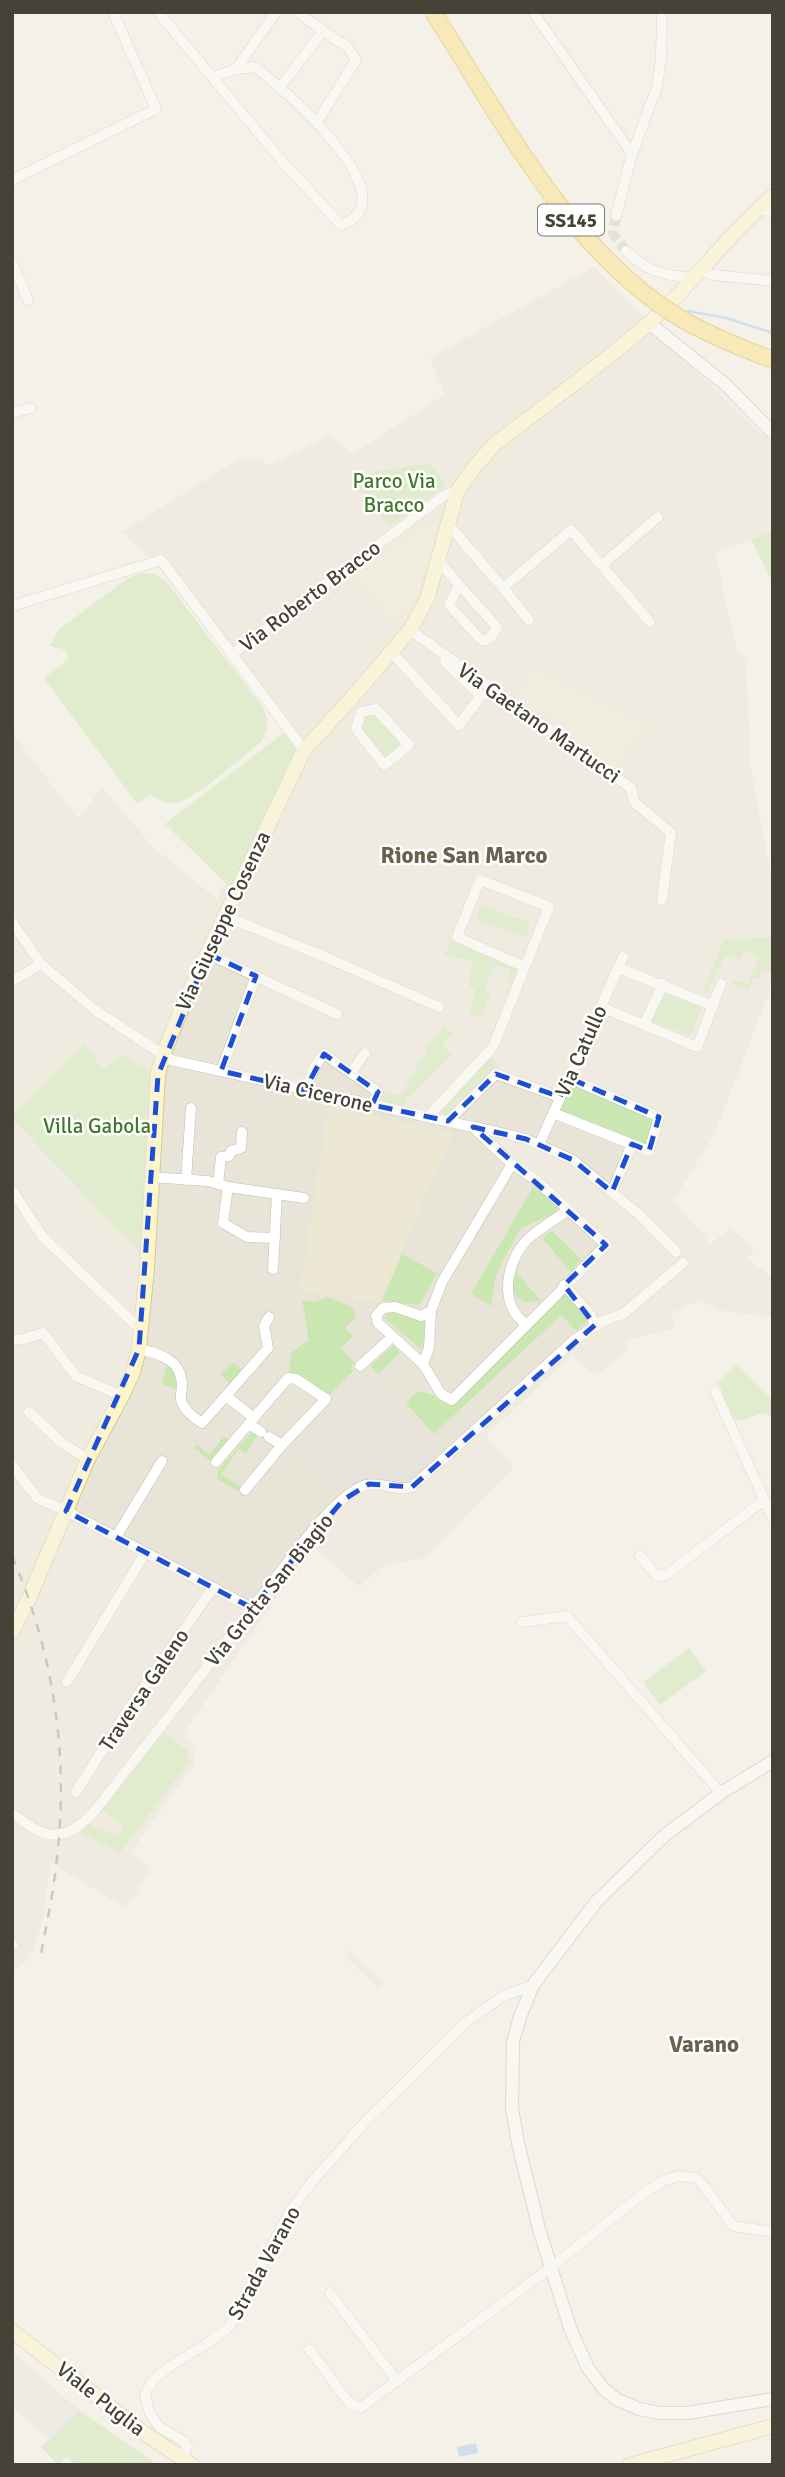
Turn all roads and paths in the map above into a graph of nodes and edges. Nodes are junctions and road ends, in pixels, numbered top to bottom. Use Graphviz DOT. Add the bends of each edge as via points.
graph roads {
  1 [pos="113,12"];
  2 [pos="158,12"];
  3 [pos="276,12"];
  4 [pos="299,12"];
  5 [pos="433,12"];
  6 [pos="533,12"];
  7 [pos="662,12"];
  8 [pos="323,31"];
  9 [pos="236,69"];
  10 [pos="214,78"];
  11 [pos="281,86"];
  12 [pos="317,122"];
  13 [pos="632,154"];
  14 [pos="12,180"];
  15 [pos="773,196"];
  16 [pos="757,210"];
  17 [pos="773,211"];
  18 [pos="616,216"];
  19 [pos="626,251"];
  20 [pos="12,262"];
  21 [pos="698,275"];
  22 [pos="773,281"];
  23 [pos="28,300"];
  24 [pos="649,323"];
  25 [pos="773,360"];
  26 [pos="31,408"];
  27 [pos="12,413"];
  28 [pos="773,433"];
  29 [pos="457,492"];
  30 [pos="658,517"];
  31 [pos="447,523"];
  32 [pos="438,560"];
  33 [pos="602,565"];
  34 [pos="459,586"];
  35 [pos="503,588"];
  36 [pos="12,606"];
  37 [pos="529,620"];
  38 [pos="650,622"];
  39 [pos="410,630"];
  40 [pos="392,653"];
  41 [pos="232,654"];
  42 [pos="441,658"];
  43 [pos="350,700"];
  44 [pos="361,712"];
  45 [pos="304,750"];
  46 [pos="662,900"];
  47 [pos="228,913"];
  48 [pos="12,922"];
  49 [pos="208,954"];
  50 [pos="623,957"];
  51 [pos="41,964"];
  52 [pos="525,967"];
  53 [pos="619,968"];
  54 [pos="256,976"];
  55 [pos="12,981"];
  56 [pos="663,984"];
  57 [pos="721,984"];
  58 [pos="713,1006"];
  59 [pos="439,1007"];
  60 [pos="601,1007"];
  61 [pos="337,1014"];
  62 [pos="644,1025"];
  63 [pos="365,1053"];
  64 [pos="163,1055"];
  65 [pos="221,1071"];
  66 [pos="351,1073"];
  67 [pos="569,1078"];
  68 [pos="305,1090"];
  69 [pos="560,1097"];
  70 [pos="372,1105"];
  71 [pos="191,1108"];
  72 [pos="553,1113"];
  73 [pos="428,1117"];
  74 [pos="448,1121"];
  75 [pos="473,1127"];
  76 [pos="242,1132"];
  77 [pos="632,1144"];
  78 [pos="539,1145"];
  79 [pos="512,1164"];
  80 [pos="151,1178"];
  81 [pos="186,1180"];
  82 [pos="223,1186"];
  83 [pos="12,1190"];
  84 [pos="612,1192"];
  85 [pos="277,1194"];
  86 [pos="304,1198"];
  87 [pos="568,1210"];
  88 [pos="275,1238"];
  89 [pos="676,1252"];
  90 [pos="683,1263"];
  91 [pos="273,1269"];
  92 [pos="564,1285"];
  93 [pos="431,1311"];
  94 [pos="270,1317"];
  95 [pos="526,1324"];
  96 [pos="595,1325"];
  97 [pos="141,1330"];
  98 [pos="392,1337"];
  99 [pos="12,1340"];
  100 [pos="139,1349"];
  101 [pos="423,1364"];
  102 [pos="360,1366"];
  103 [pos="715,1391"];
  104 [pos="122,1396"];
  105 [pos="226,1396"];
  106 [pos="29,1412"];
  107 [pos="251,1421"];
  108 [pos="282,1445"];
  109 [pos="88,1459"];
  110 [pos="162,1461"];
  111 [pos="216,1462"];
  112 [pos="12,1465"];
  113 [pos="245,1490"];
  114 [pos="764,1500"];
  115 [pos="66,1511"];
  116 [pos="773,1519"];
  117 [pos="116,1537"];
  118 [pos="145,1553"];
  119 [pos="640,1556"];
  120 [pos="213,1588"];
  121 [pos="252,1608"];
  122 [pos="522,1622"];
  123 [pos="12,1632"];
  124 [pos="67,1682"];
  125 [pos="773,1761"];
  126 [pos="76,1792"];
  127 [pos="720,1793"];
  128 [pos="12,1813"];
  129 [pos="533,1985"];
  130 [pos="770,2229"];
  131 [pos="550,2267"];
  132 [pos="330,2293"];
  133 [pos="12,2331"];
  134 [pos="309,2349"];
  135 [pos="397,2381"];
  136 [pos="773,2399"];
  137 [pos="773,2426"];
  138 [pos="187,2462"];
  139 [pos="629,2465"];
  1 -- 14 [label="street" via="156,109"];
  2 -- 10 [label="street"];
  3 -- 9 [label="street"];
  4 -- 8 [label="street"];
  5 -- 25 [label="highway, SS145, bridge" via="548,189 613,266 679,317"];
  6 -- 13 [label="street"];
  7 -- 13 [label="street" via="657,87"];
  8 -- 11 [label="street"];
  8 -- 12 [label="street" via="348,47 356,60"];
  9 -- 10 [label="street"];
  9 -- 11 [label="street" via="255,67"];
  10 -- 12 [label="street" via="341,225 354,220 361,210 362,189"];
  11 -- 12 [label="street"];
  13 -- 18 [label="street"];
  15 -- 16 [label="main road, Via Giuseppe Cosenza"];
  16 -- 17 [label="street"];
  16 -- 21 [label="main road, Via Giuseppe Cosenza"];
  19 -- 21 [label="street" via="641,266 672,277"];
  20 -- 23 [label="street"];
  21 -- 22 [label="street"];
  21 -- 24 [label="main road, Via Giuseppe Cosenza"];
  24 -- 28 [label="street" via="726,385"];
  24 -- 29 [label="main road, Via Giuseppe Cosenza" via="495,444"];
  26 -- 27 [label="street"];
  29 -- 31 [label="main road, Via Giuseppe Cosenza"];
  29 -- 41 [label="street, Via Roberto Bracco" via="446,494"];
  30 -- 33 [label="street"];
  31 -- 32 [label="main road, Via Giuseppe Cosenza"];
  31 -- 35 [label="street"];
  32 -- 34 [label="street"];
  32 -- 39 [label="main road, Via Giuseppe Cosenza" via="427,599"];
  33 -- 35 [label="street" via="571,530"];
  33 -- 38 [label="street"];
  34 -- 34 [label="street" via="497,627 486,641 449,605"];
  35 -- 37 [label="street"];
  36 -- 41 [label="street" via="161,560"];
  39 -- 40 [label="main road, Via Giuseppe Cosenza"];
  39 -- 46 [label="street, Via Gaetano Martucci" via="631,788 635,802 671,833"];
  40 -- 42 [label="street" via="459,725 481,696"];
  40 -- 43 [label="main road, Via Giuseppe Cosenza"];
  41 -- 45 [label="street"];
  43 -- 44 [label="street"];
  43 -- 45 [label="main road, Via Giuseppe Cosenza"];
  44 -- 44 [label="street" via="376,709 409,745 384,765 356,729"];
  45 -- 47 [label="main road, Via Giuseppe Cosenza"];
  47 -- 49 [label="main road, Via Giuseppe Cosenza"];
  47 -- 59 [label="street" via="234,920"];
  48 -- 51 [label="street, Via Cicerone"];
  49 -- 54 [label="street"];
  49 -- 64 [label="main road, Via Giuseppe Cosenza"];
  50 -- 53 [label="street, Via Catullo"];
  51 -- 55 [label="street"];
  51 -- 64 [label="street, Via Cicerone" via="95,1010"];
  52 -- 52 [label="street" via="457,937 480,880 549,907"];
  52 -- 73 [label="street" via="493,1047"];
  53 -- 56 [label="street"];
  53 -- 60 [label="street, Via Catullo"];
  54 -- 61 [label="street"];
  54 -- 65 [label="street"];
  56 -- 58 [label="street"];
  56 -- 62 [label="street"];
  57 -- 58 [label="street"];
  58 -- 62 [label="street" via="697,1047"];
  60 -- 62 [label="street"];
  60 -- 67 [label="street, Via Catullo"];
  63 -- 66 [label="street"];
  64 -- 65 [label="street, Via Cicerone"];
  64 -- 80 [label="main road, Via Giuseppe Cosenza"];
  65 -- 68 [label="street, Via Cicerone"];
  66 -- 68 [label="street" via="324,1054"];
  66 -- 70 [label="street" via="378,1092"];
  67 -- 69 [label="street, Via Catullo"];
  67 -- 77 [label="street" via="659,1117 649,1151"];
  68 -- 70 [label="street, Via Cicerone"];
  69 -- 72 [label="street, Via Catullo"];
  69 -- 74 [label="street" via="496,1074"];
  70 -- 73 [label="street, Via Cicerone"];
  71 -- 81 [label="street"];
  72 -- 77 [label="street"];
  72 -- 78 [label="street, Via Catullo"];
  73 -- 74 [label="street, Via Cicerone"];
  74 -- 75 [label="street, Via Cicerone"];
  75 -- 78 [label="street, Via Cicerone"];
  75 -- 79 [label="street, Via Cicerone"];
  76 -- 82 [label="street" via="242,1148 221,1157"];
  77 -- 84 [label="street"];
  78 -- 84 [label="street, Via Cicerone" via="573,1160"];
  79 -- 87 [label="street, Via Cicerone"];
  79 -- 93 [label="street" via="442,1282"];
  80 -- 81 [label="street"];
  80 -- 97 [label="main road, Via Giuseppe Cosenza"];
  81 -- 82 [label="street"];
  82 -- 85 [label="street"];
  82 -- 88 [label="street" via="223,1223 247,1237"];
  83 -- 97 [label="street" via="41,1236"];
  84 -- 89 [label="street, Via Cicerone"];
  85 -- 86 [label="street"];
  85 -- 88 [label="street"];
  87 -- 92 [label="street, Via Cicerone" via="606,1245"];
  87 -- 95 [label="street" via="528,1239 508,1278 513,1308"];
  88 -- 91 [label="street"];
  90 -- 96 [label="street, Via Grotta San Biagio" via="623,1314"];
  92 -- 95 [label="street"];
  92 -- 96 [label="street"];
  93 -- 98 [label="street" via="421,1316 383,1308 376,1315 378,1323"];
  93 -- 101 [label="street" via="429,1348"];
  94 -- 105 [label="street" via="264,1326 268,1348"];
  95 -- 101 [label="street" via="452,1400 441,1394"];
  96 -- 121 [label="street, Via Grotta San Biagio" via="412,1487 398,1490 369,1485 343,1500 314,1528"];
  97 -- 100 [label="main road, Via Giuseppe Cosenza"];
  98 -- 101 [label="street"];
  98 -- 102 [label="street"];
  99 -- 104 [label="street" via="43,1334 76,1376"];
  100 -- 104 [label="main road, Via Giuseppe Cosenza"];
  100 -- 105 [label="street" via="175,1363 182,1403 202,1423"];
  103 -- 114 [label="street"];
  104 -- 109 [label="main road, Via Giuseppe Cosenza"];
  105 -- 107 [label="street"];
  106 -- 109 [label="street" via="62,1443"];
  107 -- 108 [label="street"];
  107 -- 108 [label="street" via="288,1378 326,1399"];
  107 -- 111 [label="street"];
  108 -- 113 [label="street"];
  109 -- 115 [label="main road, Via Giuseppe Cosenza"];
  110 -- 117 [label="street"];
  112 -- 115 [label="street" via="37,1498"];
  114 -- 116 [label="street"];
  114 -- 119 [label="street" via="666,1575 657,1576"];
  115 -- 117 [label="street"];
  115 -- 123 [label="main road, Via Giuseppe Cosenza"];
  117 -- 118 [label="street"];
  118 -- 120 [label="street"];
  118 -- 124 [label="street"];
  120 -- 121 [label="street"];
  120 -- 126 [label="street, Traversa Galeno"];
  121 -- 128 [label="street, Via Grotta San Biagio" via="84,1821 65,1833 50,1834"];
  122 -- 127 [label="street" via="567,1616"];
  125 -- 127 [label="street"];
  127 -- 129 [label="street" via="665,1835 597,1901"];
  129 -- 131 [label="street" via="513,2042 512,2108"];
  129 -- 138 [label="street, Strada Varano" via="503,1996 465,2023 365,2122 289,2213 229,2326 152,2382 146,2405 159,2427 185,2442"];
  130 -- 131 [label="street" via="733,2226 705,2187 695,2178 679,2176 640,2196"];
  131 -- 135 [label="street"];
  131 -- 136 [label="street" via="587,2368 616,2399 659,2413 687,2413"];
  132 -- 135 [label="street"];
  133 -- 138 [label="main road, Viale Puglia"];
  134 -- 135 [label="street" via="350,2404 360,2407"];
  137 -- 139 [label="main road"];
}
